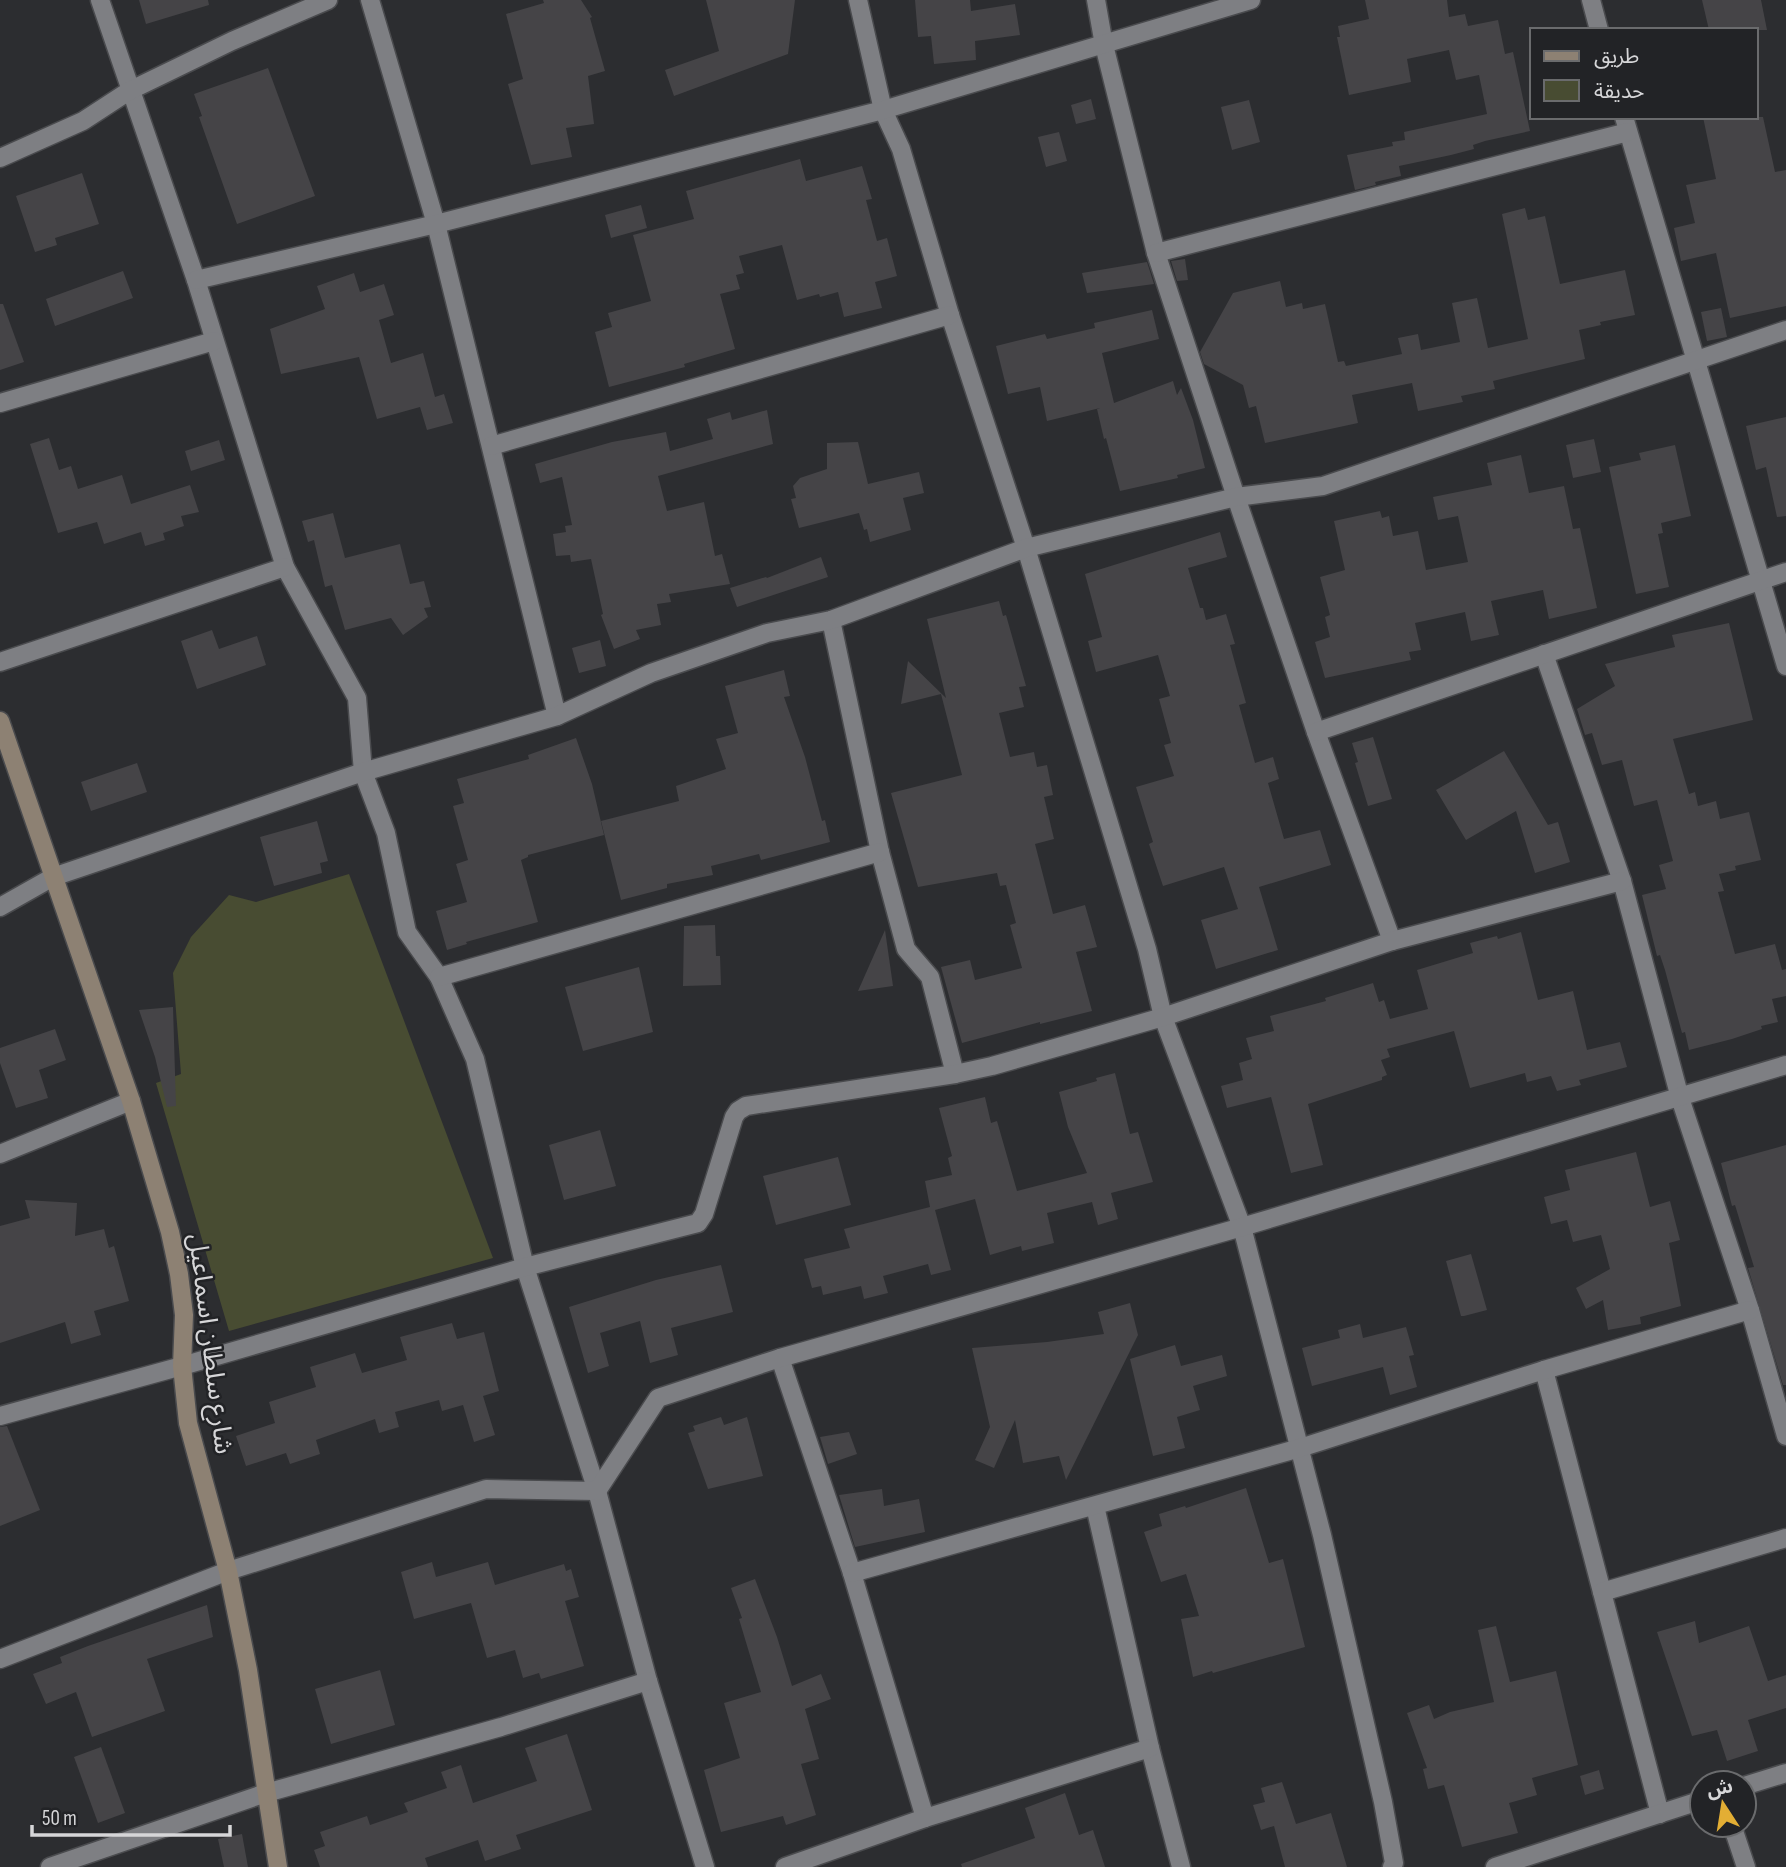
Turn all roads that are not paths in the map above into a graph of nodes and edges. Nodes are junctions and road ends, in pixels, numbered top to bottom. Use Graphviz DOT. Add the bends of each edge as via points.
graph roads {
  1 [pos="100,0"];
  2 [pos="328,0"];
  3 [pos="370,0"];
  4 [pos="858,0"];
  5 [pos="1096,0"];
  6 [pos="1251,0"];
  7 [pos="1591,0"];
  8 [pos="1599,28"];
  9 [pos="1104,45"];
  10 [pos="129,91"];
  11 [pos="883,110"];
  12 [pos="1626,124"];
  13 [pos="0,158"];
  14 [pos="436,224"];
  15 [pos="1157,253"];
  16 [pos="196,280"];
  17 [pos="950,315"];
  18 [pos="1786,330"];
  19 [pos="214,341"];
  20 [pos="1695,359"];
  21 [pos="0,403"];
  22 [pos="491,446"];
  23 [pos="1236,497"];
  24 [pos="1026,548"];
  25 [pos="285,567"];
  26 [pos="1786,572"];
  27 [pos="1762,580"];
  28 [pos="831,620"];
  29 [pos="1544,654"];
  30 [pos="0,662"];
  31 [pos="1786,666"];
  32 [pos="557,716"];
  33 [pos="0,722"];
  34 [pos="1316,732"];
  35 [pos="363,772"];
  36 [pos="880,852"];
  37 [pos="53,877"];
  38 [pos="1622,880"];
  39 [pos="0,907"];
  40 [pos="1392,941"];
  41 [pos="439,977"];
  42 [pos="1163,1017"];
  43 [pos="1786,1065"];
  44 [pos="956,1074"];
  45 [pos="1680,1098"];
  46 [pos="131,1101"];
  47 [pos="0,1154"];
  48 [pos="1242,1227"];
  49 [pos="525,1267"];
  50 [pos="1750,1310"];
  51 [pos="780,1358"];
  52 [pos="182,1366"];
  53 [pos="1544,1370"];
  54 [pos="0,1416"];
  55 [pos="1786,1436"];
  56 [pos="1300,1448"];
  57 [pos="597,1491"];
  58 [pos="1095,1506"];
  59 [pos="1786,1538"];
  60 [pos="228,1571"];
  61 [pos="852,1573"];
  62 [pos="1602,1592"];
  63 [pos="0,1659"];
  64 [pos="648,1681"];
  65 [pos="1150,1748"];
  66 [pos="1786,1773"];
  67 [pos="1758,1782"];
  68 [pos="267,1793"];
  69 [pos="1688,1805"];
  70 [pos="1660,1814"];
  71 [pos="925,1818"];
  72 [pos="1737,1839"];
  73 [pos="50,1867"];
  74 [pos="278,1867"];
  75 [pos="705,1867"];
  76 [pos="785,1867"];
  77 [pos="1181,1867"];
  78 [pos="1392,1867"];
  79 [pos="1495,1867"];
  80 [pos="1746,1867"];
  1 -- 10 [label="street"];
  2 -- 10 [label="street"];
  3 -- 14 [label="street"];
  4 -- 11 [label="street"];
  5 -- 9 [label="street"];
  6 -- 9 [label="street"];
  7 -- 8 [label="street"];
  9 -- 11 [label="street"];
  9 -- 15 [label="street"];
  10 -- 13 [label="street" via="83,121"];
  10 -- 16 [label="street"];
  11 -- 14 [label="street"];
  11 -- 17 [label="street" via="901,149"];
  12 -- 15 [label="street"];
  12 -- 20 [label="street"];
  14 -- 16 [label="street"];
  14 -- 22 [label="street"];
  15 -- 23 [label="street"];
  16 -- 19 [label="street"];
  17 -- 22 [label="street"];
  17 -- 24 [label="street"];
  18 -- 20 [label="street"];
  19 -- 21 [label="street"];
  19 -- 25 [label="street"];
  20 -- 23 [label="street" via="1323,486"];
  20 -- 27 [label="street"];
  22 -- 32 [label="street"];
  23 -- 24 [label="street"];
  23 -- 34 [label="street"];
  24 -- 28 [label="street"];
  24 -- 42 [label="street" via="1147,949"];
  25 -- 30 [label="street"];
  25 -- 35 [label="street" via="356,698"];
  26 -- 27 [label="street"];
  27 -- 29 [label="street"];
  27 -- 31 [label="street"];
  28 -- 32 [label="street" via="767,633 651,673"];
  28 -- 36 [label="street"];
  29 -- 34 [label="street"];
  29 -- 38 [label="street"];
  32 -- 35 [label="street"];
  33 -- 37 [label="street, شارع سلطان اسماعيل"];
  34 -- 40 [label="street"];
  35 -- 37 [label="street"];
  35 -- 41 [label="street" via="386,833 407,932"];
  36 -- 41 [label="street"];
  36 -- 44 [label="street" via="906,949 930,977"];
  37 -- 39 [label="street"];
  37 -- 46 [label="street, شارع سلطان اسماعيل"];
  38 -- 40 [label="street"];
  38 -- 45 [label="street"];
  40 -- 42 [label="street"];
  41 -- 49 [label="street" via="475,1059"];
  42 -- 44 [label="street"];
  42 -- 48 [label="street"];
  43 -- 45 [label="street"];
  44 -- 49 [label="street" via="746,1106 734,1117 698,1223"];
  45 -- 48 [label="street"];
  45 -- 50 [label="street"];
  46 -- 47 [label="street"];
  46 -- 52 [label="street, شارع سلطان اسماعيل" via="179,1274 184,1315"];
  48 -- 51 [label="street"];
  48 -- 56 [label="street"];
  49 -- 52 [label="street"];
  49 -- 57 [label="street"];
  50 -- 53 [label="street"];
  50 -- 55 [label="street"];
  51 -- 57 [label="street" via="658,1398"];
  51 -- 61 [label="street"];
  52 -- 54 [label="street"];
  52 -- 60 [label="street, شارع سلطان اسماعيل" via="188,1423"];
  53 -- 56 [label="street"];
  53 -- 62 [label="street"];
  56 -- 58 [label="street"];
  56 -- 78 [label="street" via="1383,1802"];
  57 -- 60 [label="street" via="486,1489"];
  57 -- 64 [label="street"];
  58 -- 61 [label="street"];
  58 -- 65 [label="street"];
  59 -- 62 [label="street"];
  60 -- 63 [label="street"];
  60 -- 68 [label="street, شارع سلطان اسماعيل"];
  61 -- 71 [label="street"];
  62 -- 70 [label="street"];
  64 -- 68 [label="street"];
  64 -- 75 [label="street"];
  65 -- 71 [label="street"];
  65 -- 77 [label="street"];
  66 -- 67 [label="street"];
  68 -- 73 [label="street"];
  68 -- 74 [label="street, شارع سلطان اسماعيل"];
  69 -- 70 [label="street"];
  70 -- 79 [label="street"];
  71 -- 76 [label="street"];
  72 -- 80 [label="street"];
}
